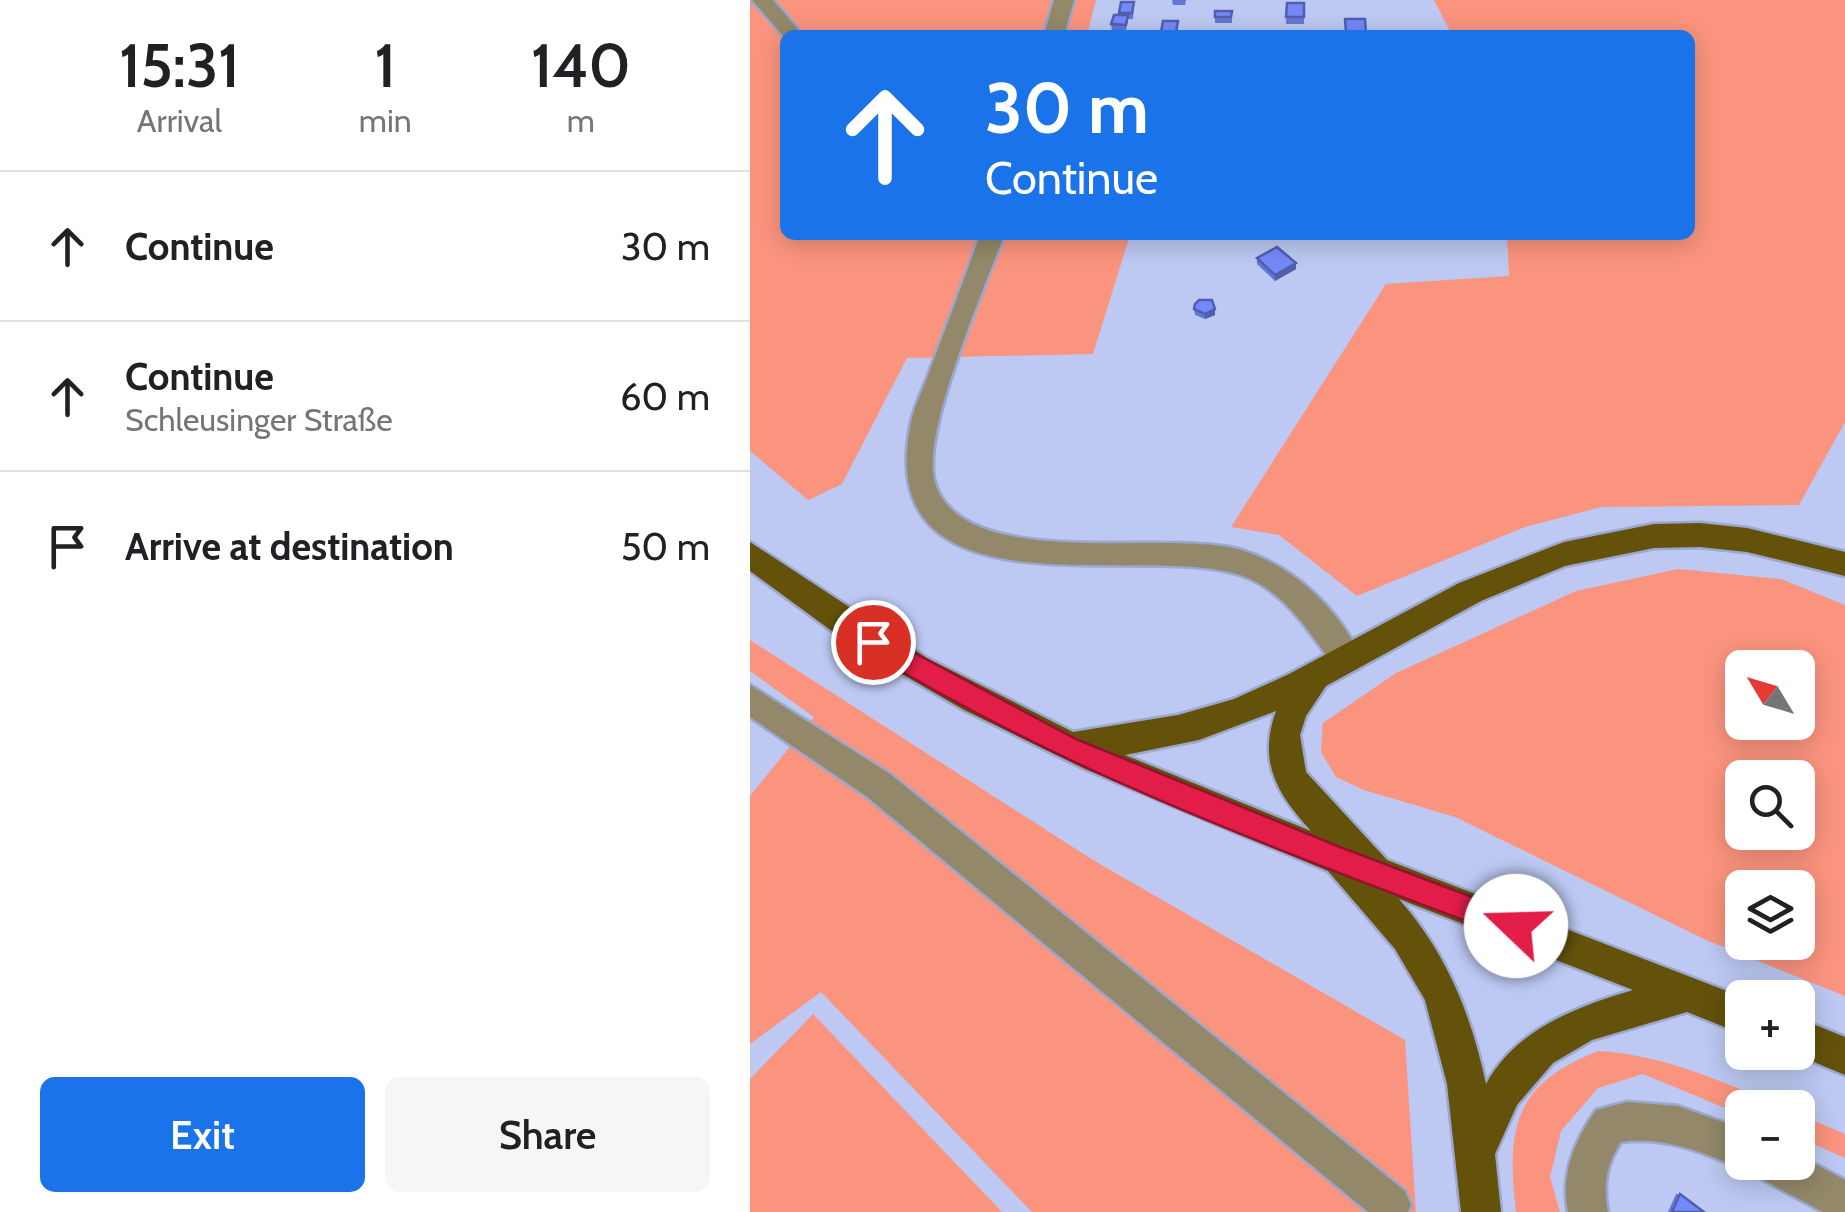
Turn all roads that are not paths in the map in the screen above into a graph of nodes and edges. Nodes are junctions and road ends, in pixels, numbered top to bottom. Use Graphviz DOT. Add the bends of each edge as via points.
graph roads {
  1 [pos="762,0"];
  2 [pos="1064,0"];
  3 [pos="789,30"];
  4 [pos="1055,30"];
  5 [pos="990,240"];
  6 [pos="750,554"];
  7 [pos="1845,564"];
  8 [pos="1332,667"];
  9 [pos="750,699"];
  10 [pos="1068,747"];
  11 [pos="1340,860"];
  12 [pos="1378,874"];
  13 [pos="1688,993"];
  14 [pos="1725,1008"];
  15 [pos="1815,1044"];
  16 [pos="1845,1056"];
  17 [pos="1706,1131"];
  18 [pos="1725,1140"];
  19 [pos="1475,1155"];
  20 [pos="1804,1180"];
  21 [pos="1845,1202"];
  22 [pos="1391,1205"];
  23 [pos="1481,1212"];
  24 [pos="1588,1212"];
  25 [pos="1606,1212"];
  1 -- 3 [label="lane"];
  2 -- 4 [label="lane"];
  5 -- 8 [label="lane" via="916,455 918,478 938,515 969,538 1017,553 1236,561 1290,585"];
  6 -- 10 [label="main road" via="820,609 926,674"];
  7 -- 8 [label="main road" via="1802,549 1695,534 1611,539 1487,584"];
  8 -- 10 [label="main road" via="1195,727"];
  8 -- 12 [label="main road" via="1294,701 1282,728 1280,758 1294,788"];
  9 -- 22 [label="lane" via="878,785"];
  10 -- 11 [label="main road"];
  11 -- 12 [label="main road"];
  11 -- 19 [label="main road" via="1426,962 1450,1017"];
  12 -- 13 [label="main road"];
  13 -- 14 [label="main road"];
  13 -- 19 [label="main road" via="1556,1036 1525,1061 1502,1094"];
  15 -- 16 [label="main road"];
  17 -- 18 [label="lane"];
  17 -- 24 [label="lane" via="1650,1120 1610,1124 1586,1172"];
  17 -- 25 [label="lane" via="1658,1128 1626,1138 1602,1180"];
  19 -- 23 [label="main road"];
  20 -- 21 [label="lane"];
}
